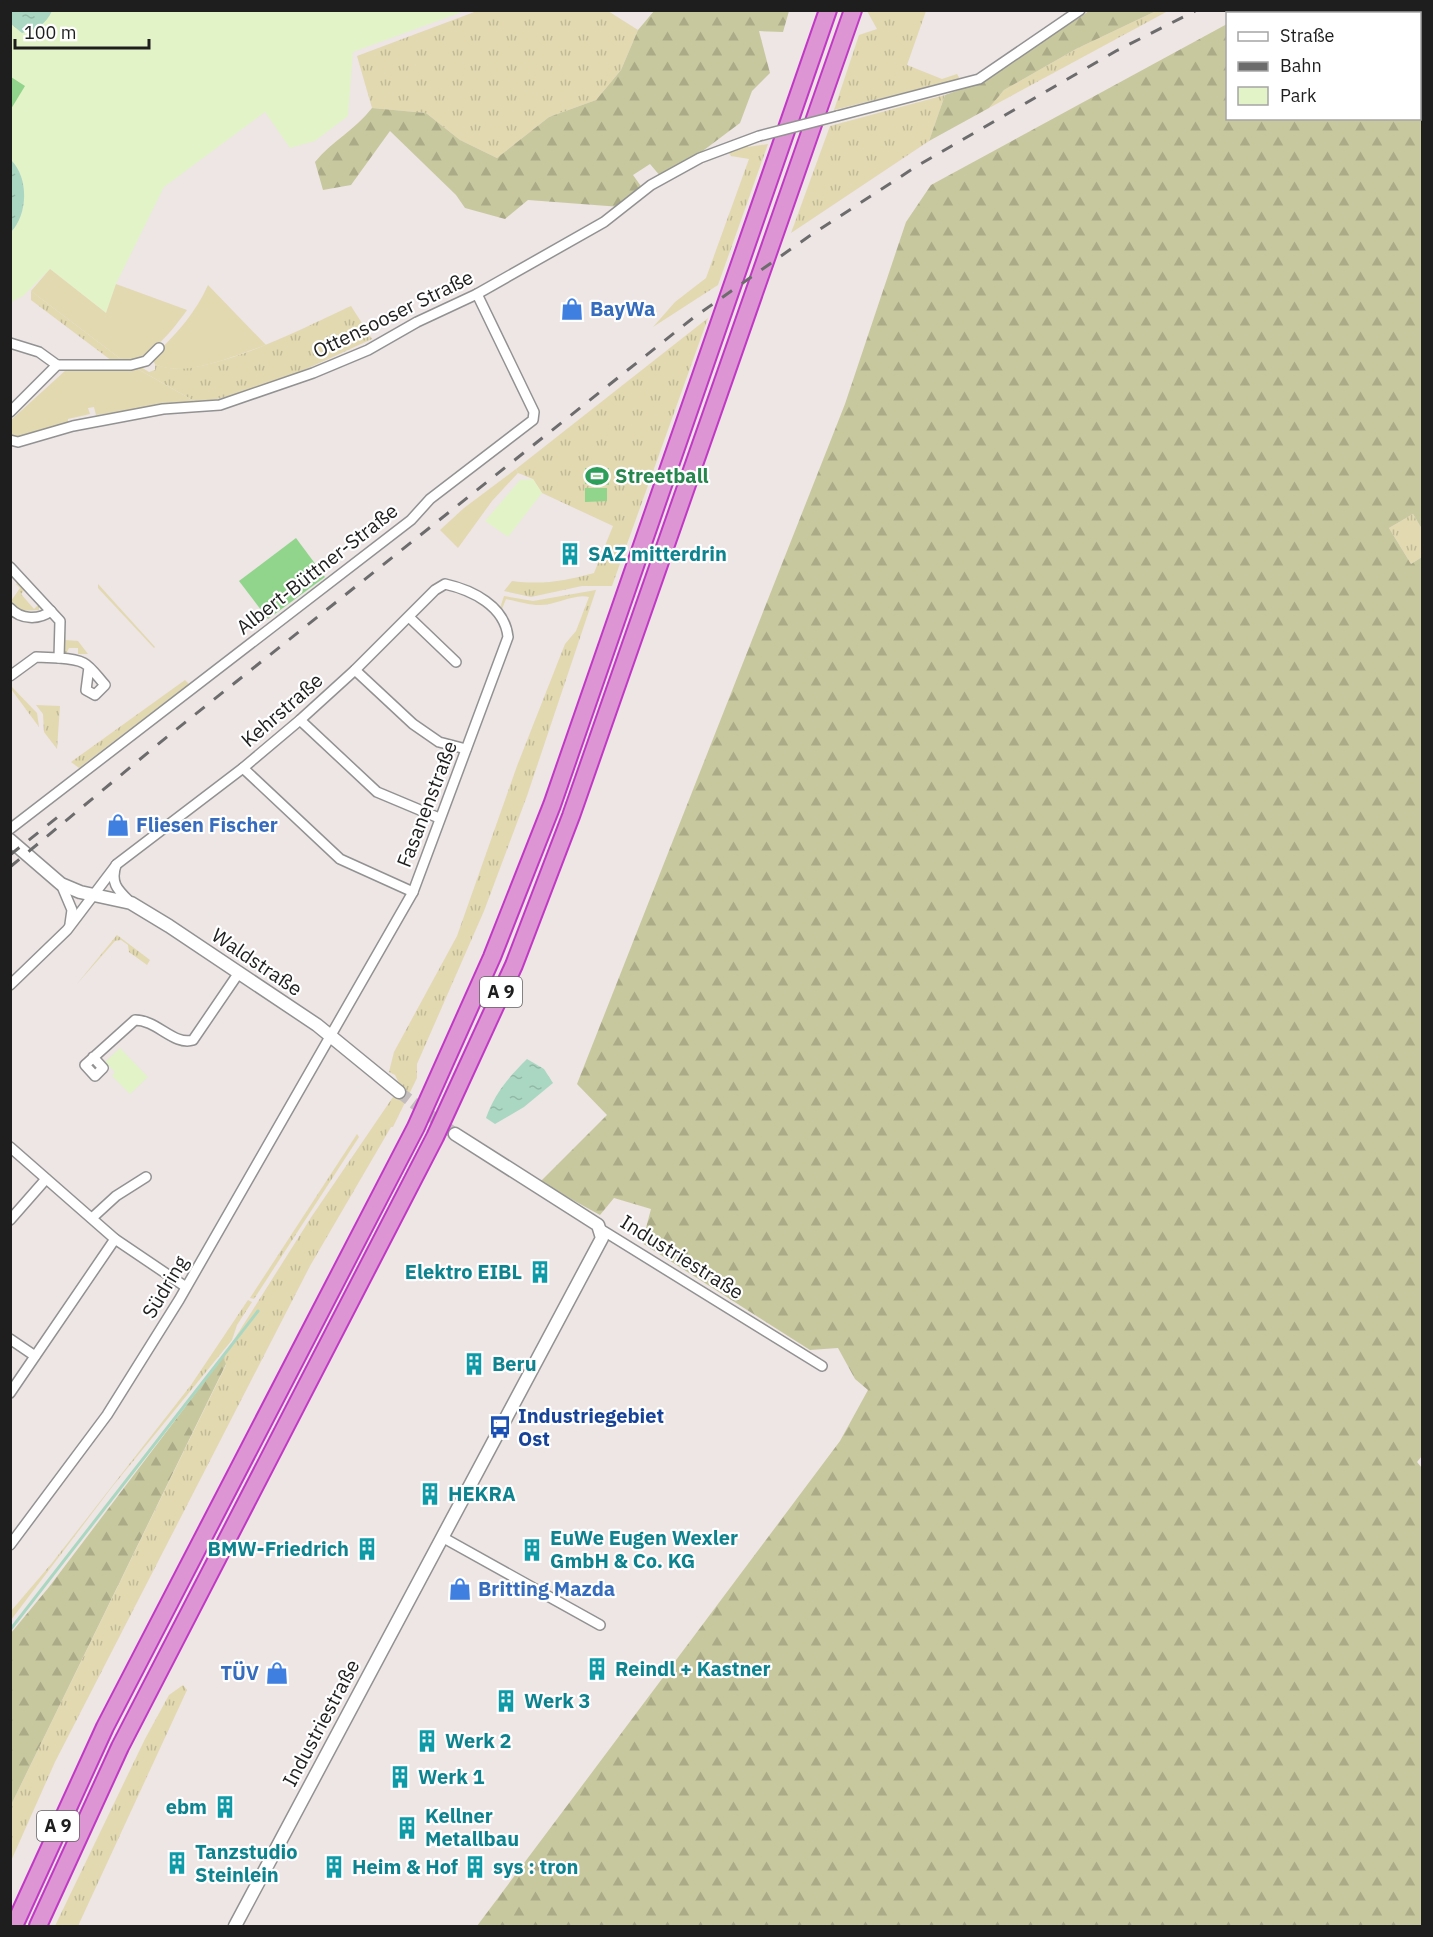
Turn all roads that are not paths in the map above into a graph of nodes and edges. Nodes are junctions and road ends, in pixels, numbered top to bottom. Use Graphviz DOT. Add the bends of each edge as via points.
graph roads {
  1 [pos="828,10"];
  2 [pos="853,10"];
  3 [pos="1080,10"];
  4 [pos="477,294"];
  5 [pos="10,343"];
  6 [pos="159,348"];
  7 [pos="57,365"];
  8 [pos="11,409"];
  9 [pos="10,440"];
  10 [pos="13,573"];
  11 [pos="466,588"];
  12 [pos="10,608"];
  13 [pos="51,611"];
  14 [pos="409,617"];
  15 [pos="59,658"];
  16 [pos="456,662"];
  17 [pos="89,667"];
  18 [pos="355,670"];
  19 [pos="10,676"];
  20 [pos="300,720"];
  21 [pos="466,749"];
  22 [pos="243,768"];
  23 [pos="439,818"];
  24 [pos="12,825"];
  25 [pos="10,840"];
  26 [pos="117,864"];
  27 [pos="61,884"];
  28 [pos="413,891"];
  29 [pos="94,894"];
  30 [pos="131,903"];
  31 [pos="67,930"];
  32 [pos="238,974"];
  33 [pos="10,985"];
  34 [pos="330,1034"];
  35 [pos="93,1057"];
  36 [pos="399,1092"];
  37 [pos="454,1134"];
  38 [pos="10,1147"];
  39 [pos="146,1177"];
  40 [pos="46,1179"];
  41 [pos="92,1218"];
  42 [pos="10,1220"];
  43 [pos="602,1230"];
  44 [pos="115,1239"];
  45 [pos="186,1287"];
  46 [pos="10,1339"];
  47 [pos="35,1356"];
  48 [pos="822,1366"];
  49 [pos="10,1393"];
  50 [pos="442,1537"];
  51 [pos="10,1545"];
  52 [pos="600,1625"];
  53 [pos="14,1926"];
  54 [pos="38,1926"];
  55 [pos="235,1926"];
  1 -- 53 [label="highway, A 9" via="552,806 492,957 416,1127 105,1727"];
  2 -- 54 [label="highway, A 9" via="571,816 514,965 435,1137 120,1747"];
  3 -- 4 [label="street, Ottensooser Straße, bridge" via="979,79 759,136 700,158 651,185 604,222"];
  4 -- 9 [label="street, Ottensooser Straße" via="368,350 220,405 163,409 73,426 18,442"];
  4 -- 24 [label="street, Albert-Büttner-Straße" via="534,412 533,420 430,499 411,520"];
  5 -- 7 [label="street" via="39,352"];
  6 -- 7 [label="street" via="146,361 131,365"];
  7 -- 8 [label="street"];
  10 -- 13 [label="street"];
  11 -- 14 [label="street, Kehrstraße" via="445,584"];
  11 -- 21 [label="street, Fasanenstraße" via="502,616 507,637"];
  12 -- 13 [label="street" via="16,615 27,617 44,617"];
  13 -- 15 [label="street" via="60,621"];
  14 -- 16 [label="street"];
  14 -- 18 [label="street, Kehrstraße"];
  15 -- 17 [label="street" via="80,660"];
  15 -- 19 [label="street" via="36,657"];
  18 -- 20 [label="street, Kehrstraße"];
  18 -- 21 [label="street" via="438,742"];
  20 -- 22 [label="street, Kehrstraße"];
  20 -- 23 [label="street" via="377,792"];
  21 -- 23 [label="street, Fasanenstraße"];
  22 -- 26 [label="street, Kehrstraße"];
  22 -- 28 [label="street" via="340,860"];
  23 -- 28 [label="street, Fasanenstraße"];
  25 -- 27 [label="street, Waldstraße"];
  26 -- 29 [label="street, Kehrstraße"];
  26 -- 30 [label="street" via="112,877 114,885"];
  27 -- 29 [label="street, Waldstraße"];
  27 -- 31 [label="street" via="72,910"];
  28 -- 34 [label="street, Fasanenstraße"];
  29 -- 30 [label="street, Waldstraße"];
  29 -- 31 [label="street, Kehrstraße"];
  30 -- 32 [label="street, Waldstraße"];
  31 -- 33 [label="street, Kehrstraße"];
  32 -- 34 [label="street, Waldstraße"];
  32 -- 35 [label="street" via="193,1040 179,1040 147,1020 135,1020"];
  34 -- 36 [label="street, Waldstraße"];
  34 -- 45 [label="street, Südring"];
  37 -- 43 [label="street"];
  38 -- 40 [label="street"];
  39 -- 41 [label="street" via="116,1196"];
  40 -- 41 [label="street"];
  40 -- 42 [label="street"];
  41 -- 44 [label="street"];
  43 -- 48 [label="street, Industriestraße"];
  43 -- 50 [label="street, Industriestraße" via="599,1244"];
  44 -- 45 [label="street"];
  44 -- 47 [label="street"];
  45 -- 51 [label="street, Südring" via="107,1415"];
  46 -- 47 [label="street"];
  47 -- 49 [label="street"];
  50 -- 52 [label="street"];
  50 -- 55 [label="street, Industriestraße"];
}
